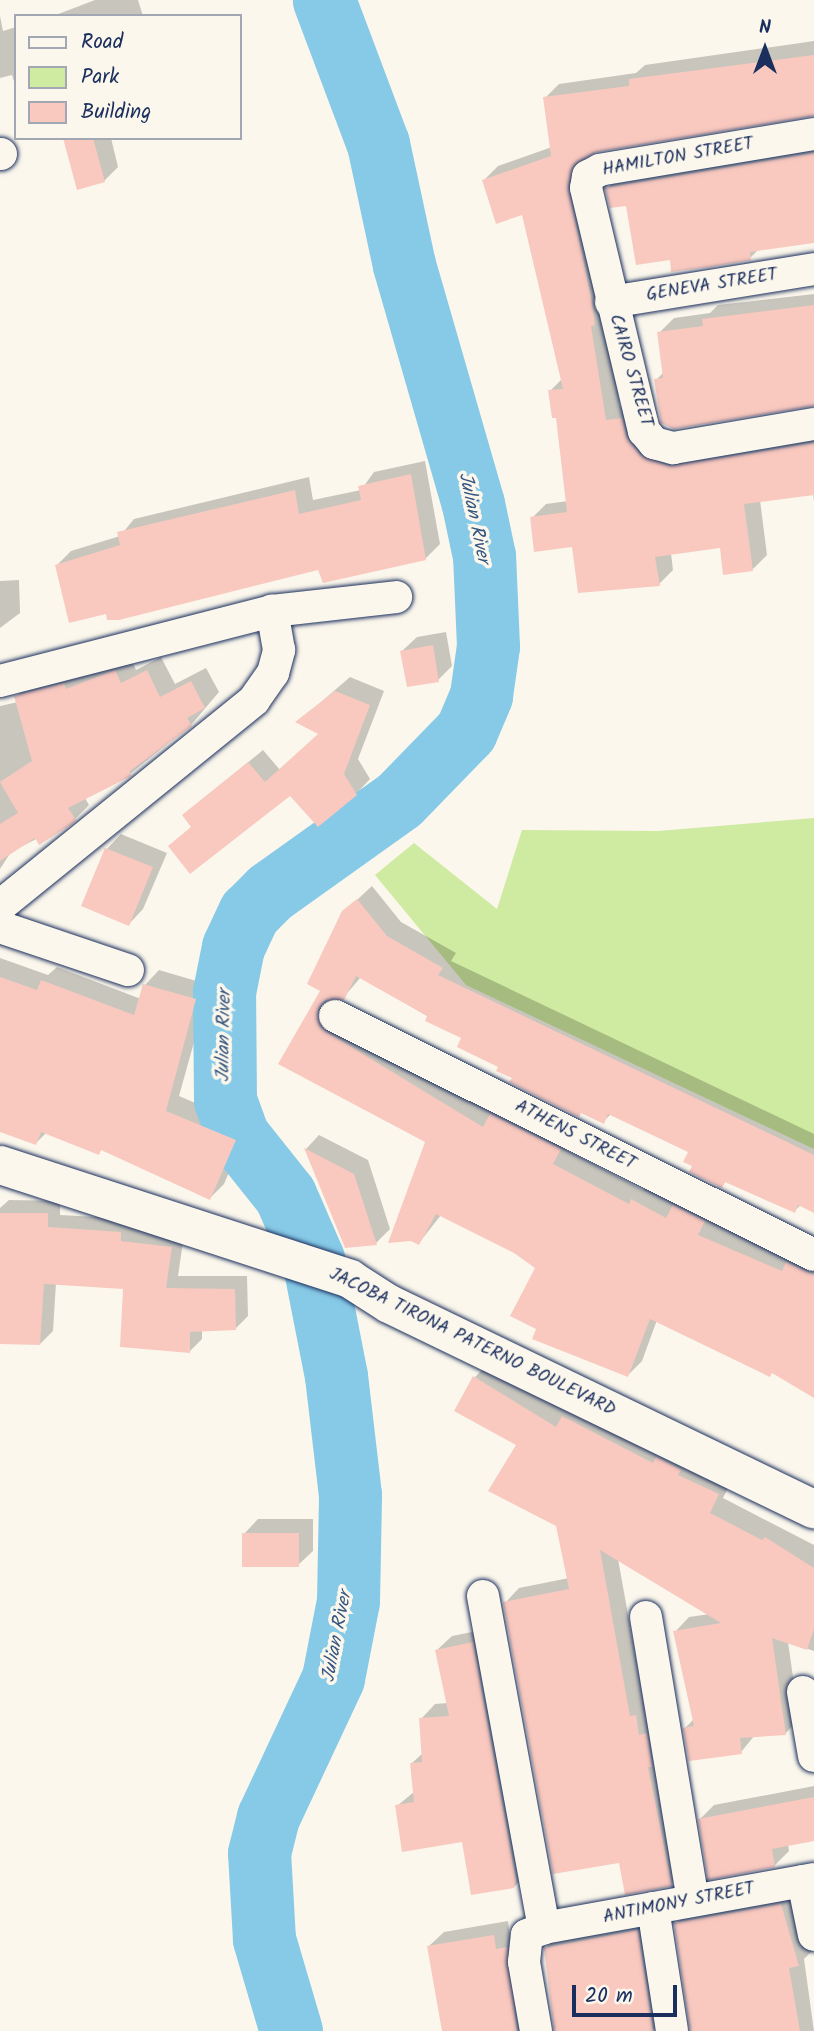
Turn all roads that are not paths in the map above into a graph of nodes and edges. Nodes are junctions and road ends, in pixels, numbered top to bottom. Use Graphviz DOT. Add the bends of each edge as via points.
graph roads {
  1 [pos="814,134"];
  2 [pos="814,270"];
  3 [pos="611,302"];
  4 [pos="814,424"];
  5 [pos="396,597"];
  6 [pos="272,611"];
  7 [pos="0,681"];
  8 [pos="0,906"];
  9 [pos="0,927"];
  10 [pos="128,971"];
  11 [pos="335,1016"];
  12 [pos="0,1165"];
  13 [pos="814,1255"];
  14 [pos="814,1509"];
  15 [pos="483,1596"];
  16 [pos="646,1617"];
  17 [pos="803,1692"];
  18 [pos="814,1756"];
  19 [pos="808,1880"];
  20 [pos="694,1900"];
  21 [pos="653,1908"];
  22 [pos="544,1928"];
  23 [pos="814,1936"];
  24 [pos="536,2031"];
  25 [pos="672,2031"];
  1 -- 3 [label="street, HAMILTON STREET" via="588,176 586,188"];
  2 -- 3 [label="street, GENEVA STREET"];
  3 -- 4 [label="street, CAIRO STREET" via="644,431 654,443 673,448"];
  5 -- 6 [label="street"];
  6 -- 7 [label="street"];
  6 -- 8 [label="street" via="279,650 273,673 254,701"];
  9 -- 10 [label="street"];
  11 -- 13 [label="street, ATHENS STREET"];
  12 -- 14 [label="street, JACOBA TIRONA PATERNO BOULEVARD" via="350,1279 389,1304"];
  15 -- 22 [label="street"];
  16 -- 20 [label="street"];
  17 -- 18 [label="street"];
  19 -- 20 [label="street, ANTIMONY STREET"];
  19 -- 23 [label="street"];
  20 -- 21 [label="street, ANTIMONY STREET"];
  21 -- 22 [label="street, ANTIMONY STREET"];
  21 -- 25 [label="street"];
  22 -- 24 [label="street" via="527,1935 524,1962"];
}
